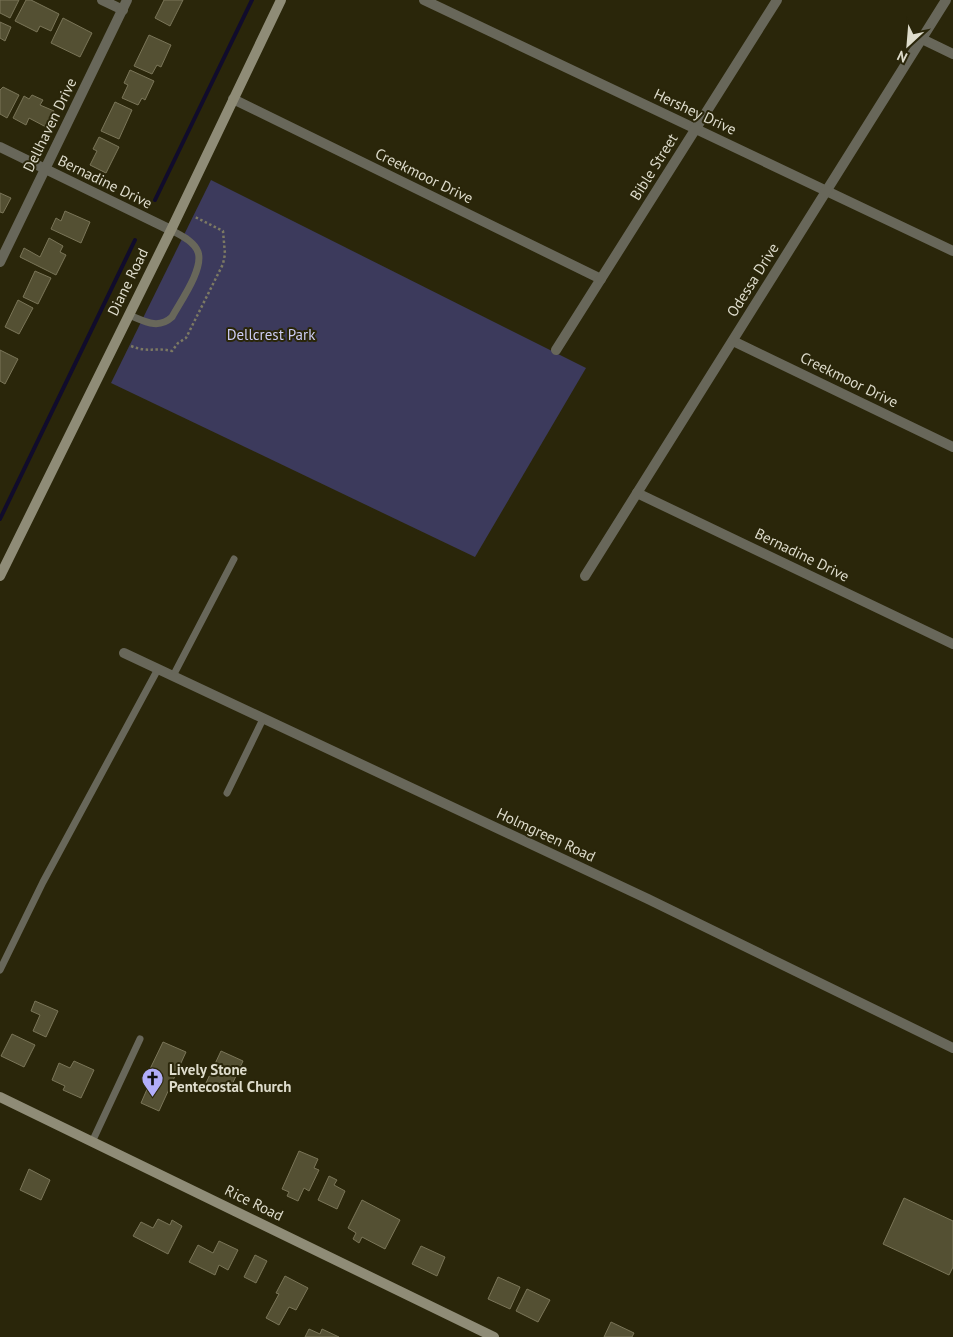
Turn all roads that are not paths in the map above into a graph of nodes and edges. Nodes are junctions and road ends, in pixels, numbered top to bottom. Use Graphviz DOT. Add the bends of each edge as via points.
graph roads {
  1 [pos="102,0"];
  2 [pos="127,0"];
  3 [pos="281,0"];
  4 [pos="424,0"];
  5 [pos="777,0"];
  6 [pos="946,0"];
  7 [pos="122,10"];
  8 [pos="922,39"];
  9 [pos="953,54"];
  10 [pos="233,99"];
  11 [pos="696,128"];
  12 [pos="0,147"];
  13 [pos="46,170"];
  14 [pos="827,190"];
  15 [pos="171,230"];
  16 [pos="953,251"];
  17 [pos="0,262"];
  18 [pos="601,279"];
  19 [pos="129,314"];
  20 [pos="733,341"];
  21 [pos="556,350"];
  22 [pos="953,447"];
  23 [pos="638,492"];
  24 [pos="234,559"];
  25 [pos="0,576"];
  26 [pos="585,576"];
  27 [pos="953,644"];
  28 [pos="124,653"];
  29 [pos="158,669"];
  30 [pos="173,676"];
  31 [pos="263,719"];
  32 [pos="227,793"];
  33 [pos="0,970"];
  34 [pos="140,1039"];
  35 [pos="953,1048"];
  36 [pos="0,1097"];
  37 [pos="92,1142"];
  38 [pos="494,1337"];
  1 -- 7 [label="street"];
  2 -- 7 [label="street, Dellhaven Drive"];
  3 -- 10 [label="street, Diane Road"];
  4 -- 11 [label="street, Hershey Drive"];
  5 -- 11 [label="street, Bible Street"];
  6 -- 8 [label="street, Odessa Drive"];
  7 -- 13 [label="street, Dellhaven Drive"];
  8 -- 9 [label="street"];
  8 -- 14 [label="street, Odessa Drive"];
  10 -- 15 [label="street, Diane Road"];
  10 -- 18 [label="street, Creekmoor Drive"];
  11 -- 14 [label="street, Hershey Drive"];
  11 -- 18 [label="street, Bible Street"];
  12 -- 13 [label="street, Bernadine Drive"];
  13 -- 15 [label="street, Bernadine Drive"];
  13 -- 17 [label="street, Dellhaven Drive"];
  14 -- 16 [label="street, Hershey Drive"];
  14 -- 20 [label="street, Odessa Drive"];
  15 -- 19 [label="street, Diane Road"];
  15 -- 19 [label="lane" via="191,243 198,252 198,270 167,322 159,325 149,323"];
  18 -- 21 [label="street, Bible Street"];
  19 -- 25 [label="street, Diane Road"];
  20 -- 22 [label="street, Creekmoor Drive"];
  20 -- 23 [label="street, Odessa Drive"];
  23 -- 26 [label="street, Odessa Drive"];
  23 -- 27 [label="street, Bernadine Drive"];
  24 -- 30 [label="lane"];
  28 -- 29 [label="street, Holmgreen Road"];
  29 -- 30 [label="street, Holmgreen Road"];
  29 -- 33 [label="lane" via="47,873"];
  30 -- 31 [label="street, Holmgreen Road"];
  31 -- 32 [label="lane"];
  31 -- 35 [label="street, Holmgreen Road" via="648,899"];
  34 -- 37 [label="lane"];
  36 -- 37 [label="street, Rice Road"];
  37 -- 38 [label="street, Rice Road"];
}
